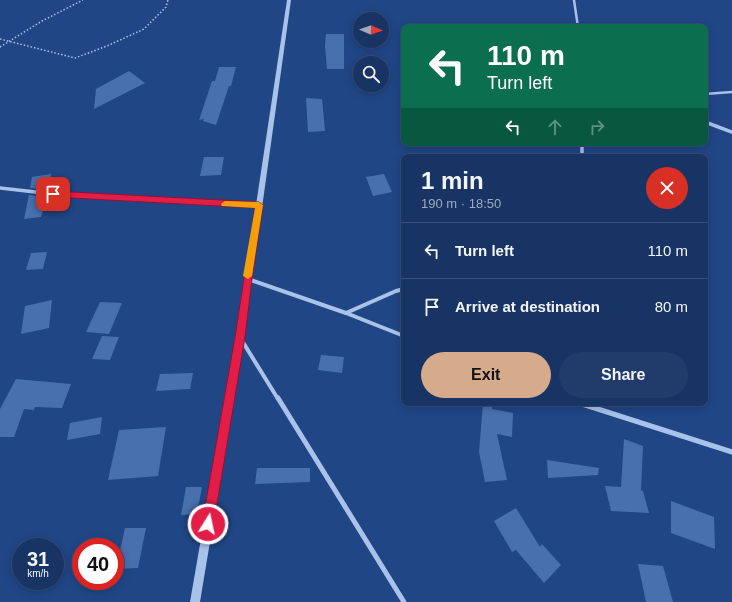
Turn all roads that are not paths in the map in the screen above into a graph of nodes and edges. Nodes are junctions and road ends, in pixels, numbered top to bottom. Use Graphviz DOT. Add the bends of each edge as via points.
graph roads {
  1 [pos="289,0"];
  2 [pos="574,0"];
  3 [pos="578,24"];
  4 [pos="732,92"];
  5 [pos="708,94"];
  6 [pos="708,123"];
  7 [pos="732,132"];
  8 [pos="0,188"];
  9 [pos="259,205"];
  10 [pos="247,279"];
  11 [pos="401,290"];
  12 [pos="346,313"];
  13 [pos="401,335"];
  14 [pos="240,337"];
  15 [pos="588,406"];
  16 [pos="732,452"];
  17 [pos="195,602"];
  18 [pos="404,602"];
  1 -- 9 [label="street"];
  2 -- 3 [label="street"];
  4 -- 5 [label="street"];
  6 -- 7 [label="street"];
  8 -- 9 [label="street" via="53,194"];
  9 -- 10 [label="street"];
  10 -- 12 [label="street"];
  10 -- 14 [label="street"];
  11 -- 12 [label="street"];
  12 -- 13 [label="street"];
  14 -- 17 [label="street"];
  14 -- 18 [label="street"];
  15 -- 16 [label="street"];
}
